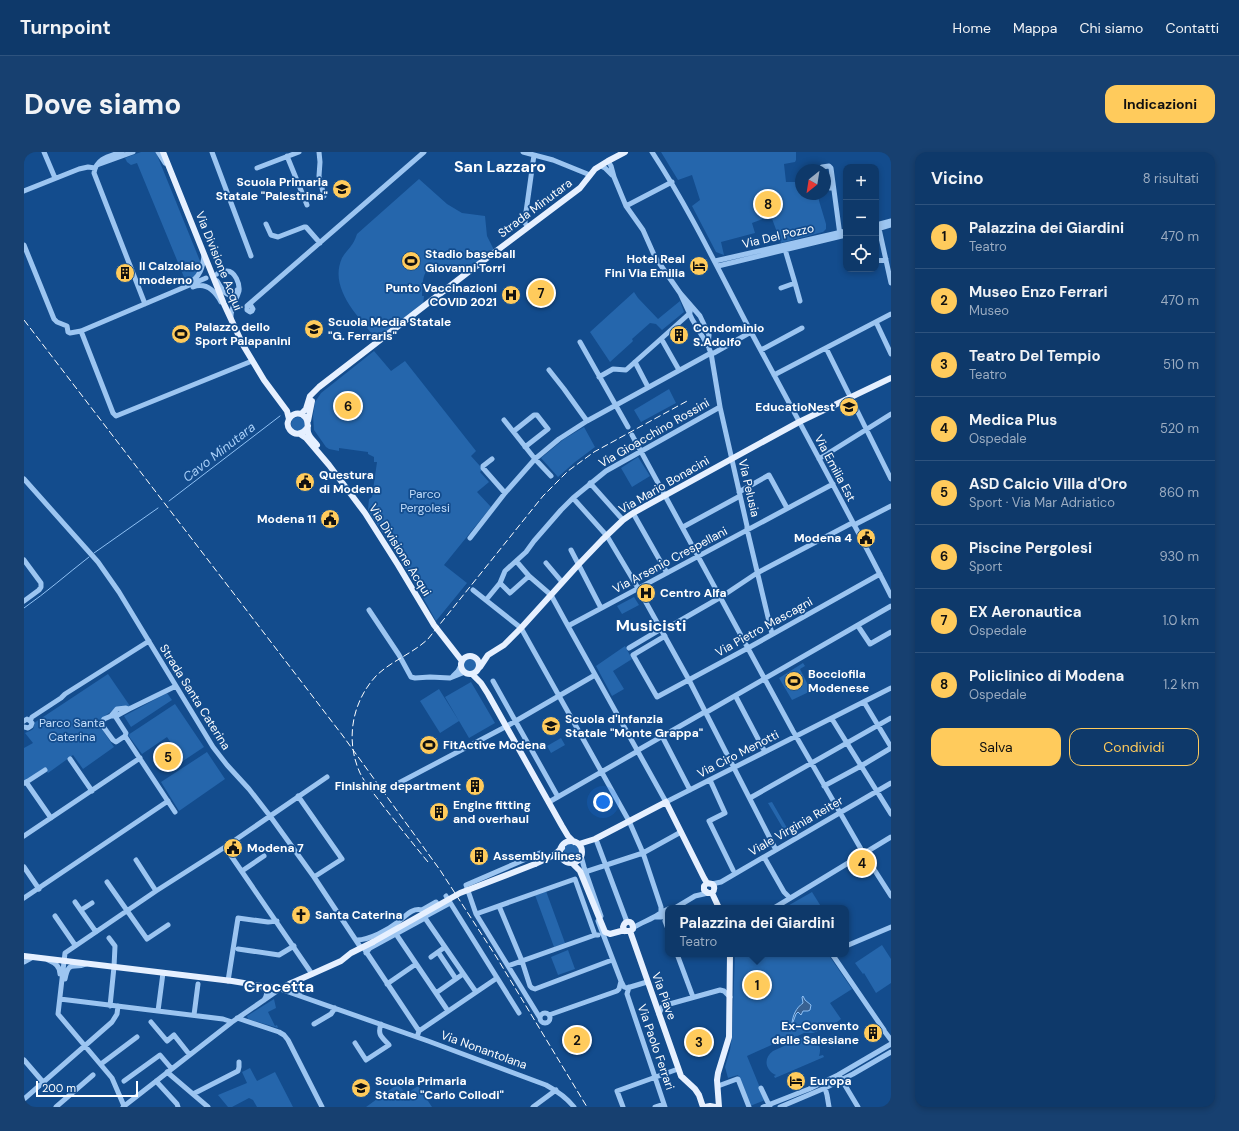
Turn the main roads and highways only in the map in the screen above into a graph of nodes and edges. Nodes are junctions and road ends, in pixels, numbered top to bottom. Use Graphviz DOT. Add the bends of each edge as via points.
graph roads {
  1 [pos="625,152"];
  2 [pos="164,153"];
  3 [pos="261,374"];
  4 [pos="891,378"];
  5 [pos="318,387"];
  6 [pos="299,414"];
  7 [pos="289,419"];
  8 [pos="308,424"];
  9 [pos="300,434"];
  10 [pos="329,465"];
  11 [pos="452,648"];
  12 [pos="468,656"];
  13 [pos="488,656"];
  14 [pos="477,658"];
  15 [pos="462,663"];
  16 [pos="479,668"];
  17 [pos="472,674"];
  18 [pos="481,683"];
  19 [pos="562,826"];
  20 [pos="596,841"];
  21 [pos="576,843"];
  22 [pos="563,846"];
  23 [pos="582,854"];
  24 [pos="564,859"];
  25 [pos="571,862"];
  26 [pos="534,864"];
  27 [pos="718,905"];
  28 [pos="24,956"];
  29 [pos="730,957"];
  30 [pos="704,1107"];
  31 [pos="715,1107"];
  32 [pos="719,1107"];
  1 -- 5 [label="main road, Strada Minutara" via="601,166 580,188"];
  2 -- 3 [label="main road, Via Divisione Acqui" via="215,273 230,317"];
  3 -- 6 [label="main road, Via Divisione Acqui" via="288,407"];
  3 -- 7 [label="main road, Via Divisione Acqui" via="287,411"];
  4 -- 13 [label="main road, Via Mario Bonacini" via="800,422 633,513 578,564 504,645"];
  5 -- 6 [label="main road, Strada Minutara" via="310,396 306,409"];
  5 -- 8 [label="main road" via="313,397"];
  6 -- 7 [label="main road" via="292,415"];
  6 -- 8 [label="main road" via="304,416"];
  7 -- 9 [label="main road" via="290,430"];
  8 -- 9 [label="main road"];
  8 -- 10 [label="main road, Via Divisione Acqui" via="309,435"];
  9 -- 10 [label="main road, Via Divisione Acqui"];
  10 -- 11 [label="main road, Via Divisione Acqui" via="368,518 434,626"];
  11 -- 12 [label="main road, Via Divisione Acqui"];
  11 -- 15 [label="main road, Via Divisione Acqui"];
  12 -- 14 [label="main road"];
  12 -- 15 [label="main road"];
  13 -- 14 [label="main road, Via Mario Bonacini"];
  13 -- 16 [label="main road, Via Mario Bonacini"];
  14 -- 16 [label="main road"];
  15 -- 17 [label="main road" via="463,670"];
  16 -- 17 [label="main road"];
  16 -- 18 [label="main road"];
  17 -- 18 [label="main road"];
  18 -- 19 [label="main road"];
  19 -- 21 [label="main road"];
  19 -- 22 [label="main road"];
  20 -- 21 [label="main road, Via Ciro Menotti"];
  20 -- 23 [label="main road, Via Ciro Menotti" via="586,846"];
  20 -- 27 [label="main road, Via Ciro Menotti" via="666,802"];
  21 -- 22 [label="main road" via="567,842"];
  21 -- 23 [label="main road"];
  22 -- 24 [label="main road" via="561,854"];
  22 -- 26 [label="main road" via="554,854"];
  23 -- 25 [label="main road" via="576,861"];
  24 -- 25 [label="main road"];
  24 -- 26 [label="main road"];
  25 -- 30 [label="main road, Via Piave" via="580,871 605,932 610,934 628,926 678,1069 683,1079 696,1090"];
  26 -- 28 [label="main road, Via Nonantolana, bridge" via="455,895 373,942 364,950 280,989"];
  29 -- 32 [label="main road" via="729,1037 718,1073"];
  30 -- 31 [label="main road"];
}
